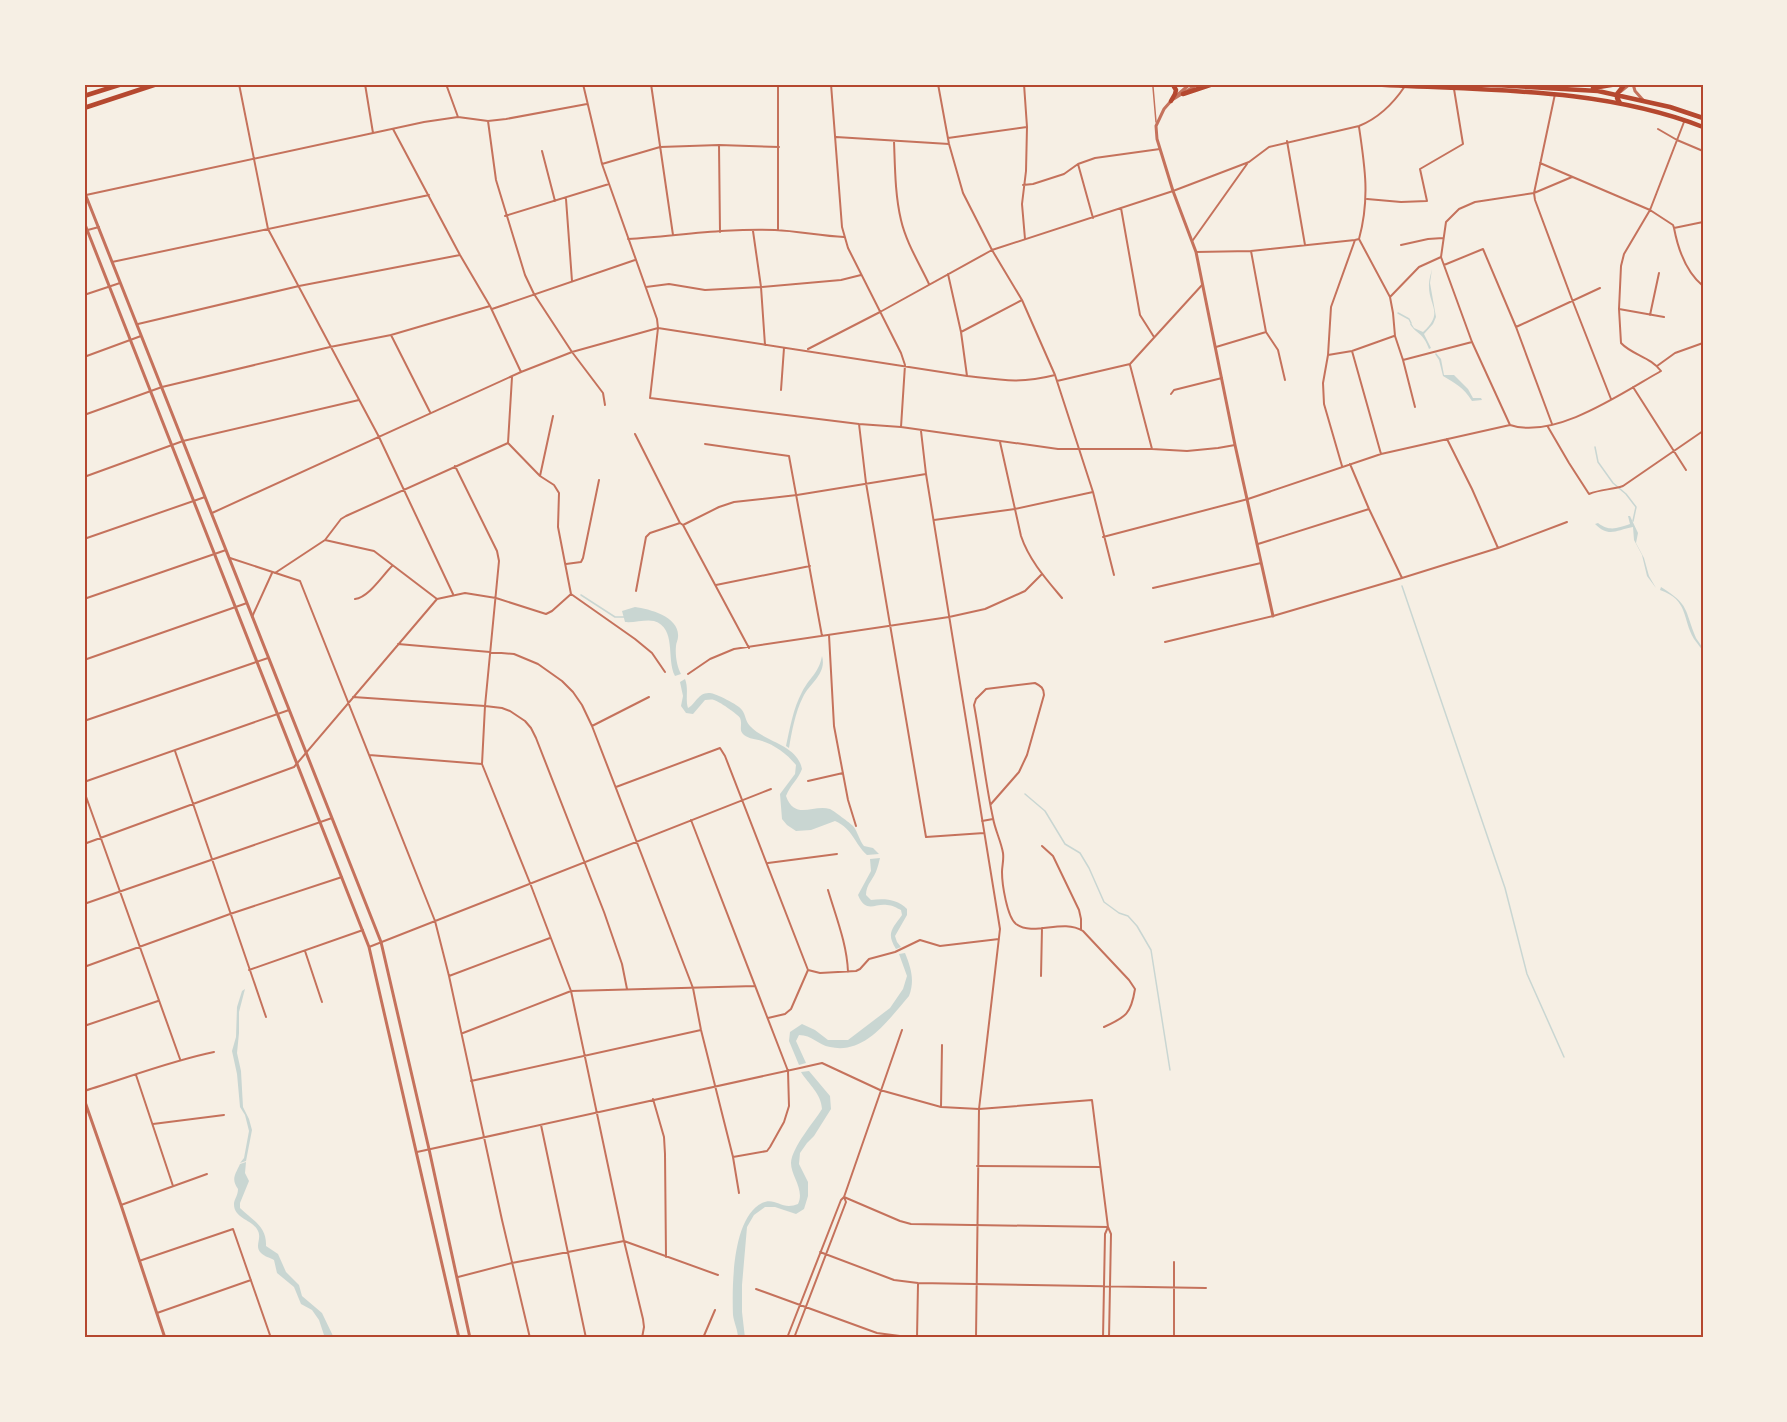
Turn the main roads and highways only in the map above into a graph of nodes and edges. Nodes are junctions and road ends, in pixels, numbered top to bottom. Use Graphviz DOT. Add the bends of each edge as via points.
graph roads {
  1 [pos="122,84"];
  2 [pos="157,84"];
  3 [pos="1168,84"];
  4 [pos="1213,84"];
  5 [pos="1369,84"];
  6 [pos="1478,84"];
  7 [pos="1617,84"];
  8 [pos="1630,84"];
  9 [pos="1498,85"];
  10 [pos="1559,86"];
  11 [pos="1580,89"];
  12 [pos="1184,94"];
  13 [pos="1617,94"];
  14 [pos="84,96"];
  15 [pos="1171,101"];
  16 [pos="1620,103"];
  17 [pos="84,108"];
  18 [pos="1703,118"];
  19 [pos="1703,127"];
  1 -- 14 [label="highway"];
  2 -- 17 [label="highway"];
  3 -- 15 [label="highway" via="1176,90"];
  4 -- 12 [label="highway"];
  5 -- 16 [label="highway" via="1555,94"];
  6 -- 9 [label="highway"];
  7 -- 11 [label="highway"];
  8 -- 13 [label="highway"];
  9 -- 10 [label="highway"];
  10 -- 11 [label="highway"];
  11 -- 13 [label="highway"];
  13 -- 16 [label="highway"];
  13 -- 18 [label="highway"];
  16 -- 19 [label="highway"];
}
